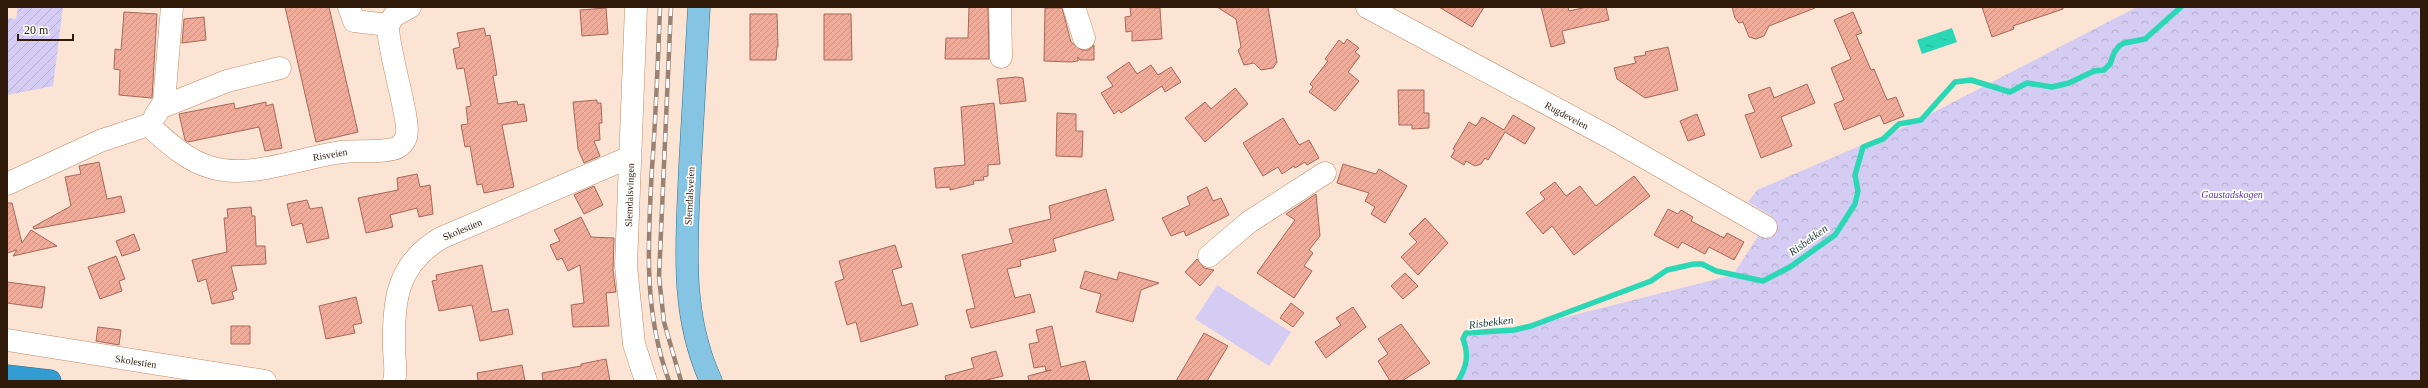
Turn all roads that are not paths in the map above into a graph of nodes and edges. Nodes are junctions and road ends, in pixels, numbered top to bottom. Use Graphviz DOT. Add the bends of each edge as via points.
graph roads {
  1 [pos="172,7"];
  2 [pos="349,7"];
  3 [pos="410,7"];
  4 [pos="636,7"];
  5 [pos="699,7"];
  6 [pos="1000,7"];
  7 [pos="1074,7"];
  8 [pos="1366,7"];
  9 [pos="388,24"];
  10 [pos="1084,38"];
  11 [pos="1001,57"];
  12 [pos="280,68"];
  13 [pos="162,107"];
  14 [pos="148,125"];
  15 [pos="630,157"];
  16 [pos="1325,173"];
  17 [pos="7,184"];
  18 [pos="1766,227"];
  19 [pos="1209,256"];
  20 [pos="7,340"];
  21 [pos="7,376"];
  22 [pos="50,381"];
  23 [pos="265,381"];
  24 [pos="394,381"];
  25 [pos="646,381"];
  26 [pos="711,381"];
  1 -- 13 [label="street"];
  2 -- 9 [label="street" via="354,21"];
  3 -- 9 [label="street" via="394,16"];
  4 -- 15 [label="street, Slemdalsvingen"];
  5 -- 26 [label="main road, Slemdalsveien" via="687,243 687,291 695,336"];
  6 -- 11 [label="street"];
  7 -- 10 [label="street"];
  8 -- 18 [label="street, Rugdeveien" via="1610,137"];
  9 -- 14 [label="street, Risveien" via="389,42 408,127 404,142 394,149 340,152 264,167 225,171 196,161"];
  12 -- 13 [label="street" via="227,82"];
  13 -- 14 [label="street"];
  14 -- 17 [label="street" via="100,141"];
  15 -- 24 [label="street, Skolestien" via="440,238 421,252 401,282 394,307"];
  15 -- 25 [label="street, Slemdalsvingen" via="628,295 634,344"];
  16 -- 19 [label="street" via="1249,222"];
  20 -- 23 [label="street, Skolestien"];
  21 -- 22 [label="highway"];
}
